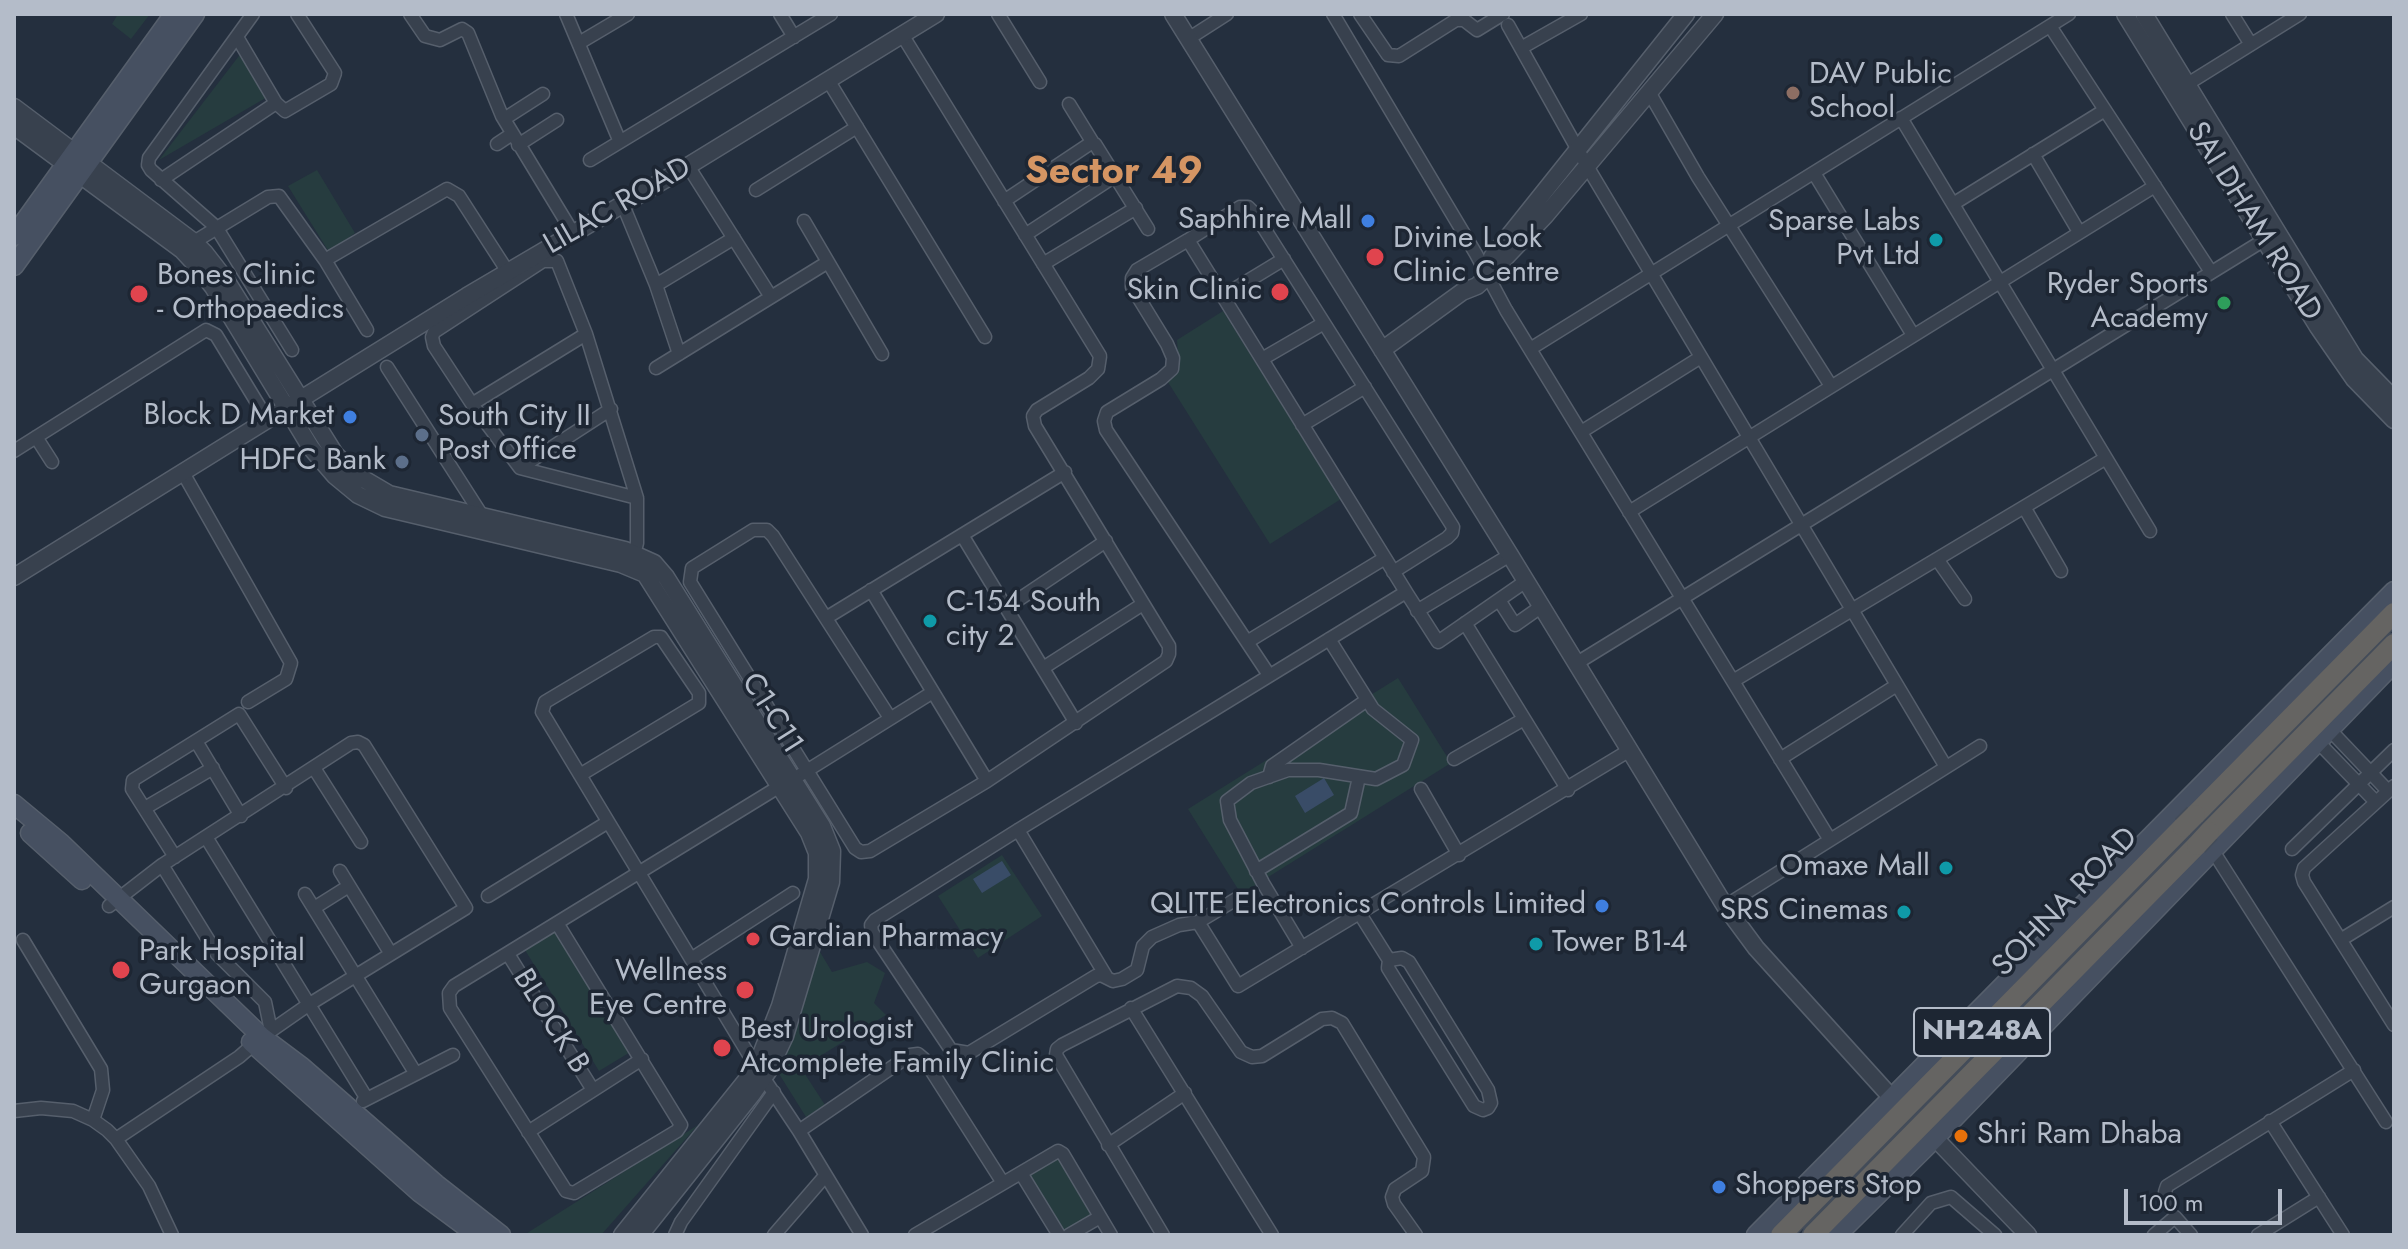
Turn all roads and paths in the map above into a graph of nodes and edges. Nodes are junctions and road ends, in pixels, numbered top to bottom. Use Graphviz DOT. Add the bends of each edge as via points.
graph roads {
  1 [pos="174,14"];
  2 [pos="195,14"];
  3 [pos="253,14"];
  4 [pos="297,14"];
  5 [pos="410,14"];
  6 [pos="566,14"];
  7 [pos="628,14"];
  8 [pos="780,14"];
  9 [pos="831,14"];
  10 [pos="998,14"];
  11 [pos="1173,14"];
  12 [pos="1227,14"];
  13 [pos="1333,14"];
  14 [pos="1360,14"];
  15 [pos="1581,14"];
  16 [pos="1686,14"];
  17 [pos="1715,14"];
  18 [pos="2069,14"];
  19 [pos="2125,14"];
  20 [pos="2144,14"];
  21 [pos="2232,14"];
  22 [pos="2300,14"];
  23 [pos="925,17"];
  24 [pos="1506,20"];
  25 [pos="2050,26"];
  26 [pos="237,37"];
  27 [pos="794,37"];
  28 [pos="1188,39"];
  29 [pos="906,41"];
  30 [pos="579,43"];
  31 [pos="2250,43"];
  32 [pos="1521,48"];
  33 [pos="828,80"];
  34 [pos="1040,82"];
  35 [pos="2180,89"];
  36 [pos="1649,92"];
  37 [pos="543,94"];
  38 [pos="276,103"];
  39 [pos="1069,104"];
  40 [pos="14,107"];
  41 [pos="2105,110"];
  42 [pos="1901,118"];
  43 [pos="504,119"];
  44 [pos="557,120"];
  45 [pos="14,126"];
  46 [pos="857,127"];
  47 [pos="515,139"];
  48 [pos="620,142"];
  49 [pos="1093,143"];
  50 [pos="497,144"];
  51 [pos="1577,150"];
  52 [pos="2033,154"];
  53 [pos="590,160"];
  54 [pos="77,164"];
  55 [pos="688,166"];
  56 [pos="1587,166"];
  57 [pos="1814,173"];
  58 [pos="1115,176"];
  59 [pos="161,180"];
  60 [pos="2155,186"];
  61 [pos="756,190"];
  62 [pos="1004,201"];
  63 [pos="1953,204"];
  64 [pos="623,205"];
  65 [pos="1136,208"];
  66 [pos="804,221"];
  67 [pos="1729,226"];
  68 [pos="216,227"];
  69 [pos="1148,229"];
  70 [pos="2079,232"];
  71 [pos="573,233"];
  72 [pos="1025,235"];
  73 [pos="14,236"];
  74 [pos="2270,236"];
  75 [pos="734,238"];
  76 [pos="1188,240"];
  77 [pos="188,246"];
  78 [pos="1284,259"];
  79 [pos="325,260"];
  80 [pos="828,262"];
  81 [pos="1043,264"];
  82 [pos="14,266"];
  83 [pos="508,272"];
  84 [pos="2211,272"];
  85 [pos="1484,273"];
  86 [pos="1652,274"];
  87 [pos="2000,282"];
  88 [pos="656,285"];
  89 [pos="1223,296"];
  90 [pos="771,297"];
  91 [pos="1324,323"];
  92 [pos="367,330"];
  93 [pos="586,334"];
  94 [pos="1913,335"];
  95 [pos="985,337"];
  96 [pos="1530,349"];
  97 [pos="292,350"];
  98 [pos="1382,350"];
  99 [pos="679,354"];
  100 [pos="882,354"];
  101 [pos="1701,357"];
  102 [pos="1262,359"];
  103 [pos="387,367"];
  104 [pos="656,368"];
  105 [pos="2053,370"];
  106 [pos="1831,386"];
  107 [pos="1365,387"];
  108 [pos="2394,399"];
  109 [pos="293,404"];
  110 [pos="472,404"];
  111 [pos="611,409"];
  112 [pos="267,419"];
  113 [pos="2394,420"];
  114 [pos="1302,425"];
  115 [pos="1581,432"];
  116 [pos="36,437"];
  117 [pos="1749,437"];
  118 [pos="14,451"];
  119 [pos="2106,458"];
  120 [pos="52,462"];
  121 [pos="520,468"];
  122 [pos="182,471"];
  123 [pos="1065,472"];
  124 [pos="637,498"];
  125 [pos="2024,507"];
  126 [pos="1629,512"];
  127 [pos="481,514"];
  128 [pos="1802,525"];
  129 [pos="2150,531"];
  130 [pos="962,535"];
  131 [pos="1106,541"];
  132 [pos="1510,555"];
  133 [pos="1385,558"];
  134 [pos="1937,559"];
  135 [pos="633,560"];
  136 [pos="2061,571"];
  137 [pos="16,572"];
  138 [pos="1393,572"];
  139 [pos="1526,581"];
  140 [pos="871,590"];
  141 [pos="2394,591"];
  142 [pos="1406,592"];
  143 [pos="1682,598"];
  144 [pos="1965,599"];
  145 [pos="1499,600"];
  146 [pos="1143,604"];
  147 [pos="1542,606"];
  148 [pos="1006,608"];
  149 [pos="1852,610"];
  150 [pos="1417,611"];
  151 [pos="2394,613"];
  152 [pos="826,618"];
  153 [pos="1465,623"];
  154 [pos="1329,639"];
  155 [pos="1247,642"];
  156 [pos="2394,644"];
  157 [pos="1577,663"];
  158 [pos="2394,663"];
  159 [pos="1043,668"];
  160 [pos="1269,675"];
  161 [pos="1733,681"];
  162 [pos="1897,685"];
  163 [pos="933,692"];
  164 [pos="1367,700"];
  165 [pos="248,702"];
  166 [pos="890,718"];
  167 [pos="1524,719"];
  168 [pos="1076,723"];
  169 [pos="2324,735"];
  170 [pos="196,741"];
  171 [pos="1980,746"];
  172 [pos="1630,750"];
  173 [pos="2394,750"];
  174 [pos="1454,759"];
  175 [pos="1780,759"];
  176 [pos="1946,767"];
  177 [pos="213,768"];
  178 [pos="314,768"];
  179 [pos="2371,772"];
  180 [pos="580,775"];
  181 [pos="1269,777"];
  182 [pos="1359,777"];
  183 [pos="789,781"];
  184 [pos="987,781"];
  185 [pos="2359,783"];
  186 [pos="286,788"];
  187 [pos="2391,788"];
  188 [pos="1421,789"];
  189 [pos="1568,790"];
  190 [pos="2376,802"];
  191 [pos="14,804"];
  192 [pos="145,808"];
  193 [pos="241,816"];
  194 [pos="2185,817"];
  195 [pos="14,819"];
  196 [pos="608,822"];
  197 [pos="1018,830"];
  198 [pos="206,837"];
  199 [pos="1830,840"];
  200 [pos="361,842"];
  201 [pos="2206,842"];
  202 [pos="2292,849"];
  203 [pos="1459,855"];
  204 [pos="175,857"];
  205 [pos="162,865"];
  206 [pos="340,871"];
  207 [pos="1256,871"];
  208 [pos="639,873"];
  209 [pos="349,886"];
  210 [pos="793,893"];
  211 [pos="305,894"];
  212 [pos="488,896"];
  213 [pos="1238,898"];
  214 [pos="114,902"];
  215 [pos="1725,906"];
  216 [pos="2394,907"];
  217 [pos="314,908"];
  218 [pos="1360,914"];
  219 [pos="1198,922"];
  220 [pos="557,923"];
  221 [pos="2342,939"];
  222 [pos="23,940"];
  223 [pos="1302,948"];
  224 [pos="391,954"];
  225 [pos="508,954"];
  226 [pos="691,959"];
  227 [pos="1389,960"];
  228 [pos="355,975"];
  229 [pos="1106,976"];
  230 [pos="308,1005"];
  231 [pos="1131,1008"];
  232 [pos="2394,1025"];
  233 [pos="262,1037"];
  234 [pos="453,1055"];
  235 [pos="642,1059"];
  236 [pos="2354,1070"];
  237 [pos="759,1071"];
  238 [pos="416,1074"];
  239 [pos="593,1090"];
  240 [pos="774,1092"];
  241 [pos="1185,1093"];
  242 [pos="1891,1097"];
  243 [pos="367,1099"];
  244 [pos="349,1108"];
  245 [pos="14,1111"];
  246 [pos="93,1120"];
  247 [pos="2270,1121"];
  248 [pos="2386,1122"];
  249 [pos="799,1131"];
  250 [pos="528,1132"];
  251 [pos="1935,1138"];
  252 [pos="116,1139"];
  253 [pos="1108,1145"];
  254 [pos="1021,1173"];
  255 [pos="825,1176"];
  256 [pos="1003,1183"];
  257 [pos="2319,1197"];
  258 [pos="2169,1203"];
  259 [pos="1100,1217"];
  260 [pos="172,1235"];
  261 [pos="477,1235"];
  262 [pos="501,1235"];
  263 [pos="622,1235"];
  264 [pos="640,1235"];
  265 [pos="675,1235"];
  266 [pos="774,1235"];
  267 [pos="862,1235"];
  268 [pos="915,1235"];
  269 [pos="1059,1235"];
  270 [pos="1069,1235"];
  271 [pos="1111,1235"];
  272 [pos="1163,1235"];
  273 [pos="1272,1235"];
  274 [pos="1416,1235"];
  275 [pos="1756,1235"];
  276 [pos="1781,1235"];
  277 [pos="1813,1235"];
  278 [pos="1837,1235"];
  279 [pos="1902,1235"];
  280 [pos="1995,1235"];
  281 [pos="2028,1235"];
  282 [pos="2154,1235"];
  283 [pos="2191,1235"];
  284 [pos="2258,1235"];
  285 [pos="2343,1235"];
  1 -- 54 [label="main road"];
  2 -- 54 [label="main road"];
  3 -- 26 [label="street"];
  4 -- 38 [label="street" via="332,65 335,79 285,111"];
  5 -- 43 [label="street" via="425,36 440,40 466,30"];
  6 -- 30 [label="street"];
  7 -- 30 [label="street"];
  8 -- 27 [label="street"];
  9 -- 27 [label="street"];
  10 -- 34 [label="street"];
  11 -- 28 [label="street"];
  12 -- 28 [label="street"];
  13 -- 85 [label="street"];
  14 -- 24 [label="street" via="1388,55 1399,56 1456,20 1477,30"];
  15 -- 32 [label="street"];
  16 -- 51 [label="street"];
  17 -- 36 [label="street"];
  18 -- 25 [label="street"];
  19 -- 35 [label="street, SAI DHAM ROAD"];
  20 -- 35 [label="street, SAI DHAM ROAD"];
  21 -- 31 [label="street"];
  22 -- 31 [label="street"];
  23 -- 33 [label="street, LILAC ROAD"];
  24 -- 32 [label="street"];
  25 -- 41 [label="street"];
  25 -- 42 [label="street"];
  26 -- 38 [label="street"];
  26 -- 59 [label="street" via="149,158"];
  27 -- 48 [label="street"];
  28 -- 98 [label="street"];
  29 -- 62 [label="street"];
  30 -- 48 [label="street"];
  31 -- 35 [label="street"];
  32 -- 51 [label="street"];
  33 -- 46 [label="street"];
  33 -- 55 [label="street, LILAC ROAD"];
  35 -- 74 [label="street, SAI DHAM ROAD"];
  36 -- 56 [label="street"];
  36 -- 67 [label="street"];
  37 -- 43 [label="street"];
  38 -- 59 [label="street"];
  39 -- 49 [label="street"];
  40 -- 54 [label="street"];
  41 -- 52 [label="street"];
  41 -- 60 [label="street"];
  42 -- 57 [label="street"];
  42 -- 63 [label="street"];
  43 -- 47 [label="street"];
  44 -- 47 [label="street"];
  45 -- 54 [label="street"];
  46 -- 61 [label="street"];
  46 -- 95 [label="street"];
  47 -- 50 [label="street"];
  47 -- 71 [label="street"];
  48 -- 53 [label="street"];
  49 -- 58 [label="street"];
  49 -- 62 [label="street"];
  51 -- 56 [label="street"];
  51 -- 85 [label="street"];
  52 -- 63 [label="street"];
  52 -- 70 [label="street"];
  54 -- 73 [label="main road"];
  54 -- 77 [label="street"];
  54 -- 82 [label="main road"];
  55 -- 64 [label="street, LILAC ROAD"];
  55 -- 75 [label="street"];
  56 -- 85 [label="street" via="1545,216"];
  56 -- 86 [label="street"];
  57 -- 67 [label="street"];
  57 -- 94 [label="street"];
  58 -- 65 [label="street"];
  58 -- 72 [label="street"];
  59 -- 68 [label="street"];
  60 -- 70 [label="street"];
  60 -- 84 [label="street"];
  62 -- 72 [label="street"];
  63 -- 87 [label="street"];
  64 -- 71 [label="street, LILAC ROAD"];
  64 -- 88 [label="street"];
  65 -- 69 [label="street"];
  65 -- 81 [label="street"];
  66 -- 80 [label="street"];
  67 -- 86 [label="street"];
  67 -- 106 [label="street"];
  68 -- 77 [label="street"];
  68 -- 79 [label="street" via="279,196"];
  68 -- 97 [label="street"];
  70 -- 87 [label="street"];
  71 -- 83 [label="street, LILAC ROAD"];
  72 -- 81 [label="street"];
  74 -- 84 [label="street"];
  74 -- 108 [label="street, SAI DHAM ROAD" via="2355,359"];
  74 -- 113 [label="street, SAI DHAM ROAD" via="2318,327 2354,379"];
  75 -- 88 [label="street"];
  75 -- 90 [label="street"];
  76 -- 78 [label="street" via="1248,207"];
  76 -- 89 [label="street"];
  76 -- 155 [label="street" via="1132,278 1132,287 1167,344 1172,369 1107,412 1104,421"];
  77 -- 109 [label="street" via="226,280"];
  78 -- 89 [label="street"];
  78 -- 91 [label="street"];
  79 -- 83 [label="street" via="447,189 459,196"];
  79 -- 92 [label="street"];
  80 -- 90 [label="street"];
  80 -- 100 [label="street"];
  81 -- 123 [label="street" via="1100,356 1098,369 1089,378 1033,416"];
  83 -- 109 [label="street, LILAC ROAD"];
  84 -- 105 [label="street"];
  85 -- 96 [label="street"];
  85 -- 98 [label="street"];
  86 -- 96 [label="street"];
  86 -- 101 [label="street"];
  87 -- 94 [label="street"];
  87 -- 105 [label="street"];
  88 -- 99 [label="street"];
  89 -- 102 [label="street"];
  90 -- 99 [label="street"];
  91 -- 102 [label="street"];
  91 -- 107 [label="street"];
  93 -- 110 [label="street"];
  93 -- 110 [label="street" via="560,264 543,261 434,332 434,346"];
  93 -- 111 [label="street"];
  94 -- 106 [label="street"];
  96 -- 115 [label="street"];
  98 -- 132 [label="street"];
  99 -- 104 [label="street"];
  101 -- 115 [label="street"];
  101 -- 117 [label="street"];
  102 -- 114 [label="street"];
  103 -- 127 [label="street"];
  105 -- 119 [label="street"];
  105 -- 128 [label="street"];
  106 -- 117 [label="street"];
  107 -- 114 [label="street"];
  107 -- 138 [label="street" via="1453,527 1447,538"];
  109 -- 112 [label="street, LILAC ROAD"];
  109 -- 127 [label="street" via="367,482 389,494"];
  109 -- 135 [label="street" via="311,448 346,486 371,502"];
  110 -- 121 [label="street"];
  111 -- 121 [label="street"];
  111 -- 124 [label="street"];
  112 -- 116 [label="street" via="209,330"];
  112 -- 122 [label="street, LILAC ROAD"];
  114 -- 133 [label="street"];
  115 -- 126 [label="street"];
  116 -- 118 [label="street"];
  116 -- 120 [label="street"];
  117 -- 126 [label="street"];
  117 -- 128 [label="street"];
  119 -- 125 [label="street"];
  119 -- 129 [label="street"];
  121 -- 124 [label="street"];
  122 -- 137 [label="street, LILAC ROAD"];
  122 -- 165 [label="street" via="291,663 286,679"];
  123 -- 130 [label="street"];
  123 -- 131 [label="street"];
  124 -- 135 [label="street"];
  125 -- 134 [label="street"];
  125 -- 136 [label="street"];
  126 -- 143 [label="street"];
  127 -- 135 [label="street"];
  128 -- 143 [label="street"];
  128 -- 149 [label="street"];
  130 -- 140 [label="street"];
  130 -- 148 [label="street"];
  131 -- 146 [label="street"];
  131 -- 148 [label="street"];
  132 -- 139 [label="street"];
  132 -- 150 [label="street"];
  133 -- 138 [label="street"];
  133 -- 155 [label="street"];
  134 -- 144 [label="street"];
  134 -- 149 [label="street"];
  135 -- 183 [label="street" via="654,563 666,577"];
  138 -- 142 [label="street"];
  139 -- 145 [label="street"];
  139 -- 147 [label="street"];
  140 -- 152 [label="street"];
  140 -- 163 [label="street"];
  141 -- 194 [label="main road"];
  142 -- 150 [label="street"];
  142 -- 154 [label="street"];
  143 -- 157 [label="street"];
  143 -- 161 [label="street"];
  145 -- 147 [label="street" via="1515,625"];
  145 -- 153 [label="street"];
  146 -- 159 [label="street"];
  146 -- 168 [label="street" via="1169,646 1166,661"];
  147 -- 157 [label="street"];
  148 -- 159 [label="street"];
  149 -- 161 [label="street"];
  149 -- 162 [label="street"];
  150 -- 153 [label="street" via="1438,642"];
  151 -- 194 [label="highway, SOHNA ROAD / NH248A"];
  152 -- 166 [label="street"];
  152 -- 183 [label="street, C1-C11" via="767,530 753,530 696,564 689,574"];
  153 -- 167 [label="street"];
  154 -- 160 [label="street"];
  154 -- 164 [label="street"];
  155 -- 160 [label="street"];
  156 -- 201 [label="highway, SOHNA ROAD / NH248A"];
  157 -- 172 [label="street"];
  158 -- 169 [label="main road"];
  159 -- 168 [label="street"];
  160 -- 197 [label="street"];
  161 -- 175 [label="street"];
  162 -- 175 [label="street"];
  162 -- 176 [label="street"];
  163 -- 166 [label="street, BLOCK B"];
  163 -- 184 [label="street"];
  164 -- 181 [label="street" via="1272,766"];
  164 -- 182 [label="street" via="1412,740 1403,765 1376,779"];
  166 -- 183 [label="street, BLOCK B"];
  167 -- 174 [label="street"];
  167 -- 189 [label="street"];
  168 -- 184 [label="street"];
  169 -- 179 [label="street"];
  169 -- 185 [label="street"];
  169 -- 201 [label="main road"];
  170 -- 177 [label="street"];
  170 -- 186 [label="street" via="239,714"];
  170 -- 192 [label="street" via="133,780 132,789"];
  171 -- 176 [label="street"];
  172 -- 189 [label="street"];
  172 -- 215 [label="street"];
  173 -- 179 [label="street"];
  175 -- 199 [label="street"];
  176 -- 199 [label="street"];
  177 -- 192 [label="street"];
  177 -- 193 [label="street"];
  178 -- 186 [label="street"];
  178 -- 200 [label="street"];
  178 -- 224 [label="street" via="351,743 364,745 466,908"];
  179 -- 185 [label="street"];
  179 -- 187 [label="street"];
  180 -- 180 [label="street" via="544,716 543,705 661,637 699,693 699,703"];
  180 -- 196 [label="street"];
  181 -- 182 [label="street" via="1288,770"];
  181 -- 207 [label="street" via="1227,801 1230,820"];
  182 -- 207 [label="street" via="1351,813"];
  183 -- 184 [label="street, C1-C11" via="861,852"];
  183 -- 208 [label="street, BLOCK B"];
  183 -- 237 [label="street" via="818,866"];
  185 -- 190 [label="street"];
  185 -- 202 [label="street"];
  186 -- 193 [label="street"];
  187 -- 190 [label="street"];
  188 -- 203 [label="street"];
  189 -- 203 [label="street"];
  190 -- 221 [label="street" via="2302,875"];
  191 -- 214 [label="main road" via="61,843"];
  192 -- 204 [label="street"];
  193 -- 198 [label="street"];
  194 -- 201 [label="street"];
  194 -- 242 [label="main road"];
  194 -- 276 [label="highway, SOHNA ROAD / NH248A"];
  195 -- 214 [label="main road"];
  196 -- 208 [label="street"];
  196 -- 212 [label="street"];
  197 -- 229 [label="street"];
  197 -- 229 [label="street" via="875,920 872,932 955,1053 976,1050 1096,976"];
  198 -- 204 [label="street"];
  198 -- 230 [label="street"];
  199 -- 215 [label="street"];
  201 -- 236 [label="street"];
  201 -- 251 [label="main road"];
  201 -- 277 [label="highway, SOHNA ROAD / NH248A"];
  203 -- 218 [label="street"];
  204 -- 205 [label="street"];
  205 -- 214 [label="street"];
  205 -- 233 [label="street" via="217,954 265,1002"];
  206 -- 209 [label="street"];
  207 -- 223 [label="street"];
  208 -- 220 [label="street, BLOCK B"];
  208 -- 226 [label="street"];
  209 -- 217 [label="street"];
  209 -- 224 [label="street"];
  210 -- 226 [label="street"];
  211 -- 217 [label="street"];
  213 -- 219 [label="street"];
  214 -- 233 [label="main road"];
  215 -- 242 [label="street" via="1756,948"];
  216 -- 221 [label="street"];
  217 -- 228 [label="street"];
  218 -- 223 [label="street"];
  218 -- 227 [label="street"];
  219 -- 223 [label="street" via="1237,986"];
  219 -- 229 [label="street" via="1152,937 1143,946 1137,970 1122,979"];
  220 -- 225 [label="street, BLOCK B"];
  220 -- 235 [label="street, BLOCK B"];
  221 -- 232 [label="street"];
  222 -- 246 [label="street" via="101,1069 103,1090"];
  224 -- 228 [label="street"];
  225 -- 239 [label="street, BLOCK B"];
  225 -- 250 [label="street, BLOCK B" via="454,986 447,997"];
  226 -- 237 [label="street"];
  227 -- 227 [label="street" via="1409,962 1488,1090 1488,1108 1474,1106 1388,968"];
  228 -- 230 [label="street"];
  228 -- 238 [label="street"];
  230 -- 233 [label="street"];
  230 -- 243 [label="street"];
  231 -- 241 [label="street"];
  231 -- 253 [label="street" via="1057,1049"];
  231 -- 274 [label="street" via="1177,986 1191,988 1241,1052 1252,1057 1322,1019 1342,1023 1424,1157 1422,1171 1395,1189 1392,1197"];
  233 -- 244 [label="main road"];
  233 -- 252 [label="street"];
  233 -- 261 [label="main road" via="419,1192"];
  234 -- 238 [label="street"];
  235 -- 239 [label="street, BLOCK B"];
  235 -- 250 [label="street, BLOCK B" via="680,1120 677,1131 574,1193 566,1191"];
  236 -- 247 [label="street"];
  236 -- 248 [label="street"];
  237 -- 240 [label="street"];
  237 -- 263 [label="street"];
  237 -- 264 [label="street" via="735,1116"];
  238 -- 243 [label="street"];
  239 -- 250 [label="street, BLOCK B"];
  240 -- 249 [label="street"];
  240 -- 265 [label="street"];
  241 -- 253 [label="street"];
  241 -- 273 [label="street"];
  242 -- 275 [label="main road"];
  243 -- 244 [label="street"];
  244 -- 262 [label="main road"];
  245 -- 246 [label="street" via="56,1108"];
  246 -- 252 [label="street"];
  247 -- 257 [label="street"];
  247 -- 258 [label="street" via="2167,1186"];
  249 -- 255 [label="street"];
  249 -- 256 [label="street" via="918,1054"];
  251 -- 278 [label="main road"];
  251 -- 281 [label="street"];
  252 -- 260 [label="street" via="149,1186"];
  253 -- 272 [label="street"];
  254 -- 256 [label="street"];
  254 -- 259 [label="street" via="1060,1151"];
  254 -- 269 [label="street"];
  255 -- 266 [label="street"];
  255 -- 267 [label="street"];
  256 -- 268 [label="street"];
  257 -- 284 [label="street"];
  257 -- 285 [label="street"];
  259 -- 270 [label="street"];
  259 -- 271 [label="street"];
  279 -- 280 [label="street" via="1931,1203 1951,1197"];
  282 -- 283 [label="street" via="2175,1217"];
}
